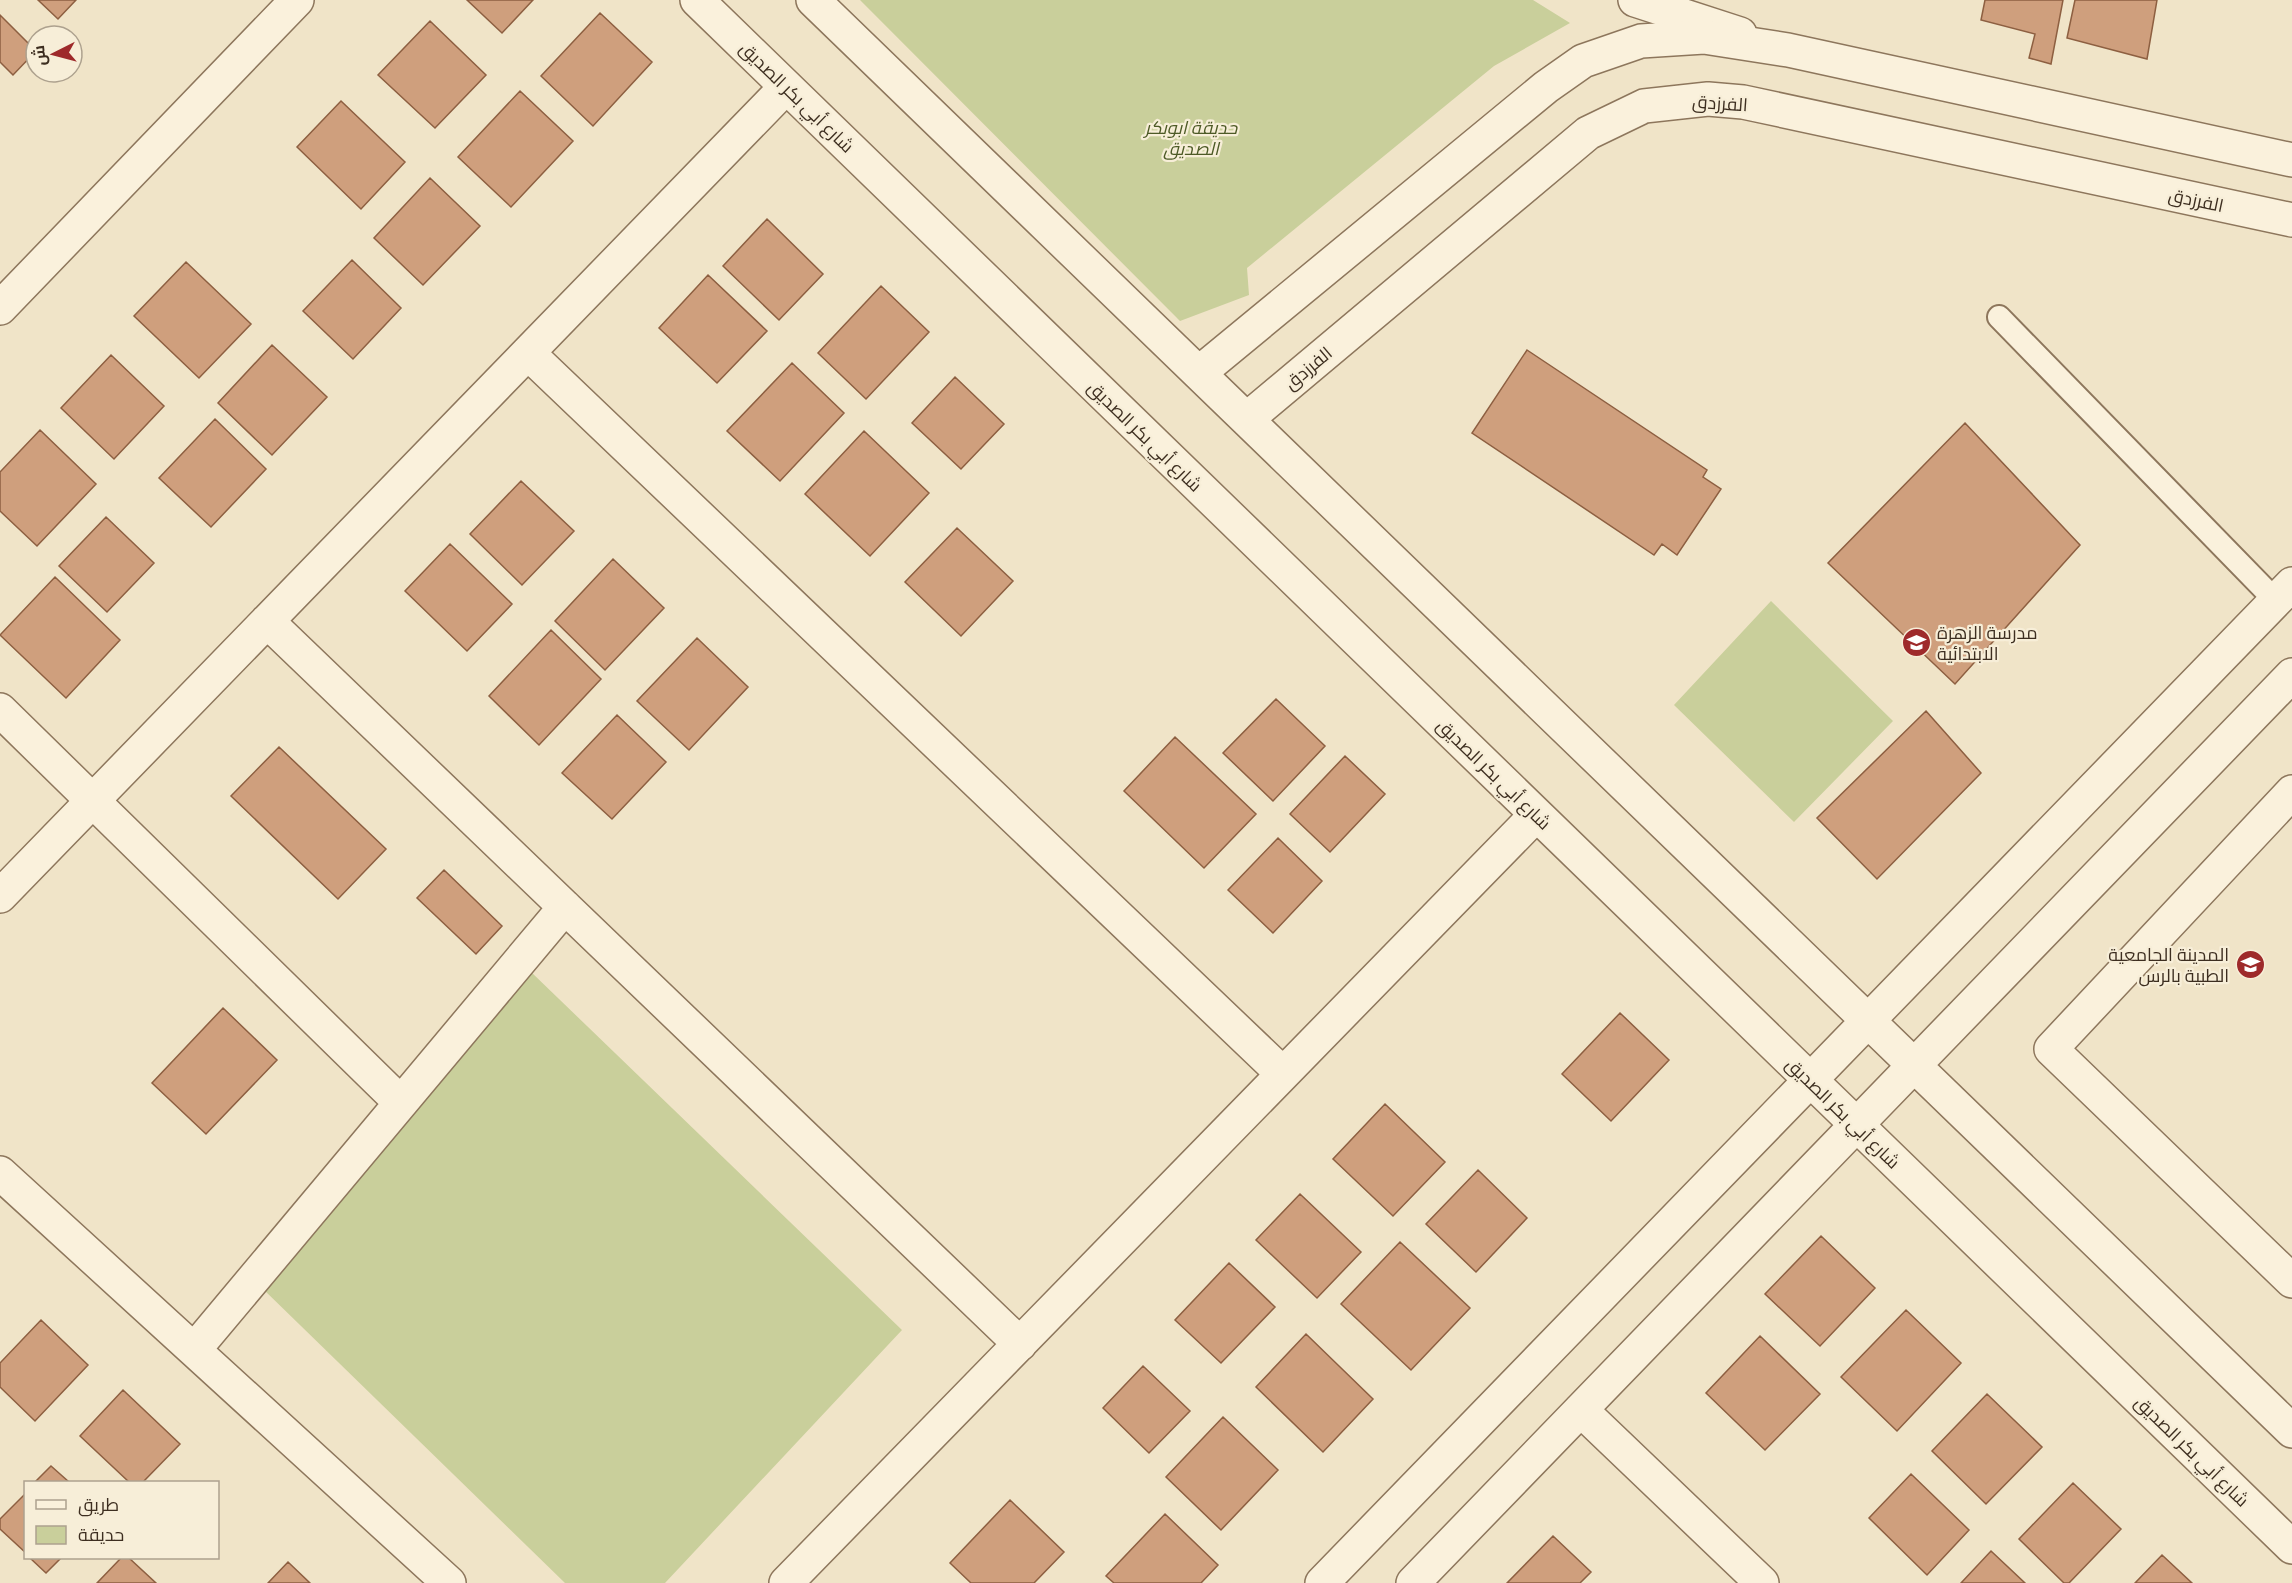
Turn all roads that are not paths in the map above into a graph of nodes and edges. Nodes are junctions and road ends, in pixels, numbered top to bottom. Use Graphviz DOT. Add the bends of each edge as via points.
graph roads {
  1 [pos="297,0"];
  2 [pos="697,0"];
  3 [pos="813,0"];
  4 [pos="1635,0"];
  5 [pos="1788,50"];
  6 [pos="786,87"];
  7 [pos="2292,160"];
  8 [pos="2292,220"];
  9 [pos="0,308"];
  10 [pos="1999,317"];
  11 [pos="528,353"];
  12 [pos="1199,373"];
  13 [pos="1247,419"];
  14 [pos="2284,593"];
  15 [pos="267,621"];
  16 [pos="2292,675"];
  17 [pos="0,710"];
  18 [pos="2292,792"];
  19 [pos="93,801"];
  20 [pos="1536,815"];
  21 [pos="0,896"];
  22 [pos="565,908"];
  23 [pos="1868,1021"];
  24 [pos="1915,1066"];
  25 [pos="1283,1074"];
  26 [pos="1809,1080"];
  27 [pos="401,1103"];
  28 [pos="1856,1126"];
  29 [pos="0,1173"];
  30 [pos="2292,1281"];
  31 [pos="1020,1344"];
  32 [pos="194,1350"];
  33 [pos="1581,1410"];
  34 [pos="2292,1431"];
  35 [pos="2292,1547"];
  36 [pos="449,1583"];
  37 [pos="786,1583"];
  38 [pos="1322,1583"];
  39 [pos="1413,1583"];
  40 [pos="1762,1583"];
  1 -- 9 [label="street"];
  2 -- 6 [label="street, شارع أبي بكر الصديق"];
  3 -- 12 [label="street"];
  4 -- 5 [label="street"];
  5 -- 7 [label="street"];
  5 -- 12 [label="street" via="1704,37 1641,40 1583,62 1546,87"];
  6 -- 11 [label="street"];
  6 -- 20 [label="street, شارع أبي بكر الصديق"];
  8 -- 13 [label="street, الفرزدق" via="1743,102 1708,99 1644,106 1588,133"];
  10 -- 14 [label="lane"];
  11 -- 15 [label="street"];
  11 -- 25 [label="street"];
  12 -- 13 [label="street"];
  13 -- 23 [label="street"];
  14 -- 23 [label="street"];
  15 -- 19 [label="street"];
  15 -- 22 [label="street"];
  16 -- 24 [label="street"];
  17 -- 19 [label="street"];
  18 -- 30 [label="street" via="2051,1049"];
  19 -- 21 [label="street"];
  19 -- 27 [label="street"];
  20 -- 25 [label="street"];
  20 -- 26 [label="street, شارع أبي بكر الصديق"];
  22 -- 27 [label="street"];
  22 -- 31 [label="street"];
  23 -- 24 [label="street"];
  23 -- 26 [label="street"];
  24 -- 28 [label="street"];
  24 -- 34 [label="street"];
  25 -- 31 [label="street"];
  26 -- 28 [label="street, شارع أبي بكر الصديق"];
  26 -- 38 [label="street"];
  27 -- 32 [label="street"];
  28 -- 33 [label="street"];
  28 -- 35 [label="street, شارع أبي بكر الصديق"];
  29 -- 32 [label="street"];
  31 -- 37 [label="street"];
  32 -- 36 [label="street"];
  33 -- 39 [label="street"];
  33 -- 40 [label="street"];
}
